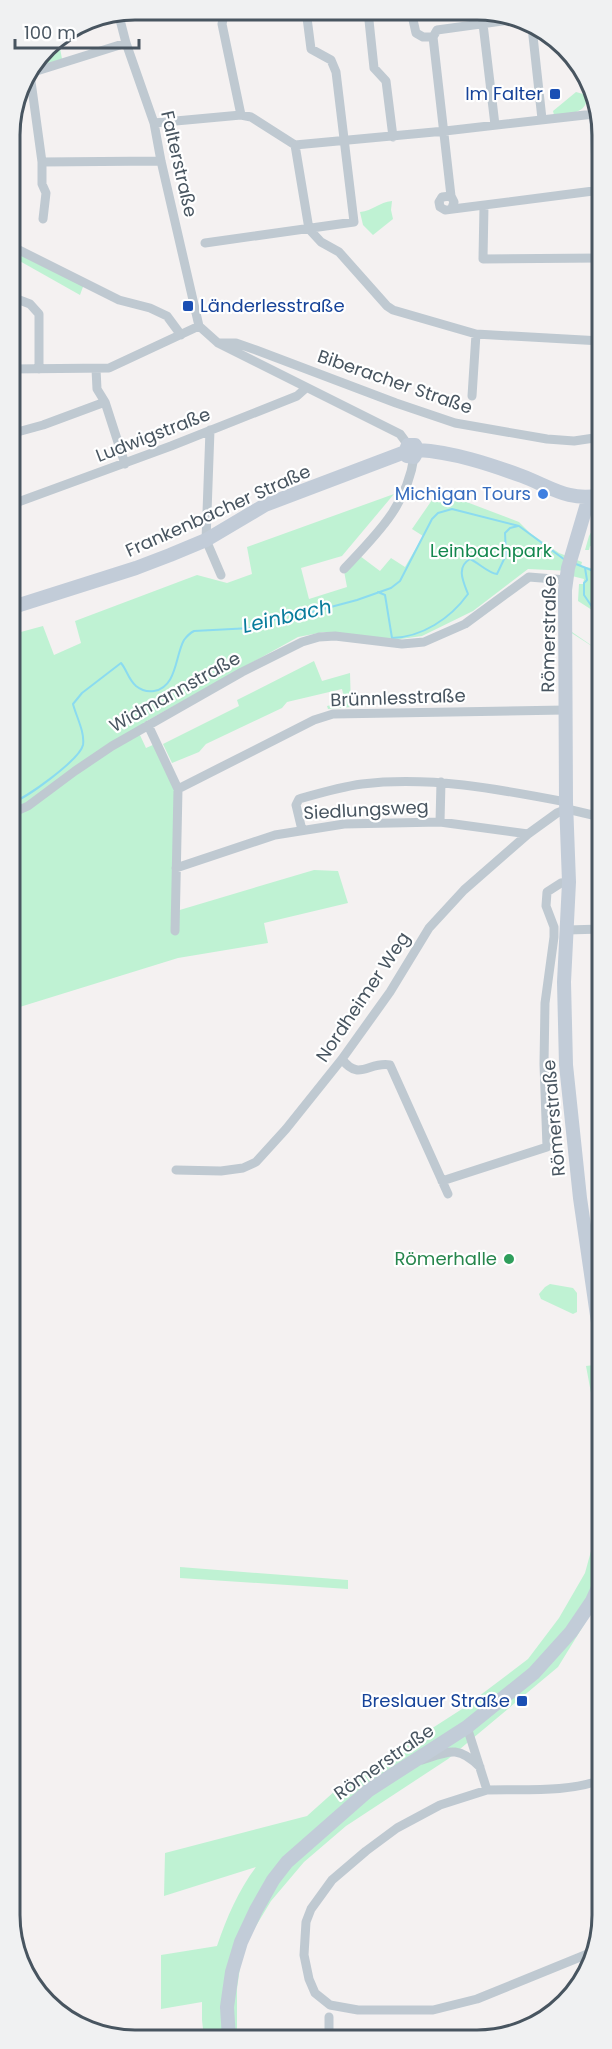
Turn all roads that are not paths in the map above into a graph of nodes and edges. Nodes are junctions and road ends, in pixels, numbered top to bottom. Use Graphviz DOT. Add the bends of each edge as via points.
graph roads {
  1 [pos="120,20"];
  2 [pos="223,20"];
  3 [pos="308,20"];
  4 [pos="369,20"];
  5 [pos="413,20"];
  6 [pos="498,22"];
  7 [pos="483,24"];
  8 [pos="533,33"];
  9 [pos="433,37"];
  10 [pos="126,44"];
  11 [pos="38,71"];
  12 [pos="31,84"];
  13 [pos="590,114"];
  14 [pos="241,115"];
  15 [pos="542,119"];
  16 [pos="154,123"];
  17 [pos="495,125"];
  18 [pos="445,131"];
  19 [pos="393,137"];
  20 [pos="344,142"];
  21 [pos="295,145"];
  22 [pos="161,161"];
  23 [pos="42,162"];
  24 [pos="592,192"];
  25 [pos="484,206"];
  26 [pos="43,219"];
  27 [pos="309,229"];
  28 [pos="206,243"];
  29 [pos="20,250"];
  30 [pos="592,258"];
  31 [pos="20,300"];
  32 [pos="199,326"];
  33 [pos="476,334"];
  34 [pos="181,335"];
  35 [pos="592,340"];
  36 [pos="218,343"];
  37 [pos="20,369"];
  38 [pos="39,369"];
  39 [pos="96,369"];
  40 [pos="306,388"];
  41 [pos="472,396"];
  42 [pos="105,402"];
  43 [pos="210,430"];
  44 [pos="20,431"];
  45 [pos="592,438"];
  46 [pos="412,451"];
  47 [pos="125,464"];
  48 [pos="592,496"];
  49 [pos="20,501"];
  50 [pos="592,504"];
  51 [pos="206,540"];
  52 [pos="568,568"];
  53 [pos="344,569"];
  54 [pos="220,574"];
  55 [pos="20,605"];
  56 [pos="565,710"];
  57 [pos="148,725"];
  58 [pos="441,782"];
  59 [pos="178,789"];
  60 [pos="566,805"];
  61 [pos="20,810"];
  62 [pos="592,814"];
  63 [pos="440,822"];
  64 [pos="302,830"];
  65 [pos="528,834"];
  66 [pos="176,868"];
  67 [pos="569,882"];
  68 [pos="592,929"];
  69 [pos="567,930"];
  70 [pos="175,932"];
  71 [pos="342,1059"];
  72 [pos="176,1170"];
  73 [pos="442,1181"];
  74 [pos="448,1194"];
  75 [pos="592,1281"];
  76 [pos="592,1598"];
  77 [pos="467,1726"];
  78 [pos="412,1764"];
  79 [pos="482,1770"];
  80 [pos="592,1783"];
  81 [pos="487,1790"];
  82 [pos="585,1955"];
  83 [pos="329,2017"];
  84 [pos="229,2030"];
  85 [pos="329,2030"];
  1 -- 10 [label="street, Falterstraße"];
  2 -- 14 [label="street"];
  3 -- 20 [label="street" via="312,49 331,60 336,72"];
  4 -- 19 [label="street" via="374,68 386,81"];
  5 -- 9 [label="street" via="416,33"];
  6 -- 7 [label="street"];
  7 -- 9 [label="street" via="437,30"];
  7 -- 17 [label="street"];
  8 -- 15 [label="street"];
  9 -- 18 [label="street"];
  10 -- 11 [label="street"];
  10 -- 16 [label="street, Falterstraße"];
  12 -- 23 [label="street"];
  13 -- 15 [label="street"];
  14 -- 16 [label="street"];
  14 -- 21 [label="street" via="251,117"];
  15 -- 17 [label="street"];
  16 -- 22 [label="street, Falterstraße"];
  17 -- 18 [label="street"];
  18 -- 19 [label="street"];
  18 -- 25 [label="street" via="451,196 444,195 439,202 442,209"];
  19 -- 20 [label="street"];
  20 -- 21 [label="street"];
  20 -- 27 [label="street" via="354,222"];
  21 -- 27 [label="street"];
  22 -- 23 [label="street"];
  22 -- 32 [label="street, Falterstraße"];
  23 -- 26 [label="street" via="46,193"];
  24 -- 25 [label="street"];
  25 -- 30 [label="street" via="483,259"];
  27 -- 28 [label="street"];
  27 -- 33 [label="street" via="321,242 339,252 393,310"];
  29 -- 34 [label="street" via="119,300 167,316"];
  31 -- 38 [label="street" via="39,314"];
  32 -- 34 [label="street"];
  32 -- 36 [label="street"];
  33 -- 35 [label="street"];
  33 -- 41 [label="street"];
  34 -- 39 [label="street" via="109,368"];
  36 -- 40 [label="street"];
  36 -- 45 [label="street, Biberacher Straße" via="236,343 455,423 547,439"];
  37 -- 38 [label="street"];
  38 -- 39 [label="street"];
  39 -- 42 [label="street" via="97,389"];
  40 -- 43 [label="street, Ludwigstraße" via="297,396"];
  40 -- 46 [label="street" via="400,434"];
  42 -- 44 [label="street"];
  42 -- 47 [label="street"];
  43 -- 47 [label="street, Ludwigstraße"];
  43 -- 51 [label="street"];
  46 -- 48 [label="main road, Frankenbacher Straße" via="456,456 571,496"];
  46 -- 51 [label="main road, Frankenbacher Straße" via="265,505"];
  46 -- 53 [label="street" via="408,486 397,507"];
  47 -- 49 [label="street, Ludwigstraße"];
  50 -- 52 [label="main road, Römerstraße"];
  51 -- 54 [label="street"];
  51 -- 55 [label="main road, Frankenbacher Straße" via="136,568"];
  52 -- 56 [label="main road, Römerstraße"];
  52 -- 57 [label="street, Widmannstraße" via="529,577 465,624 424,642 402,644 335,636 302,642"];
  56 -- 59 [label="street, Brünnlesstraße" via="333,714"];
  56 -- 60 [label="main road, Römerstraße"];
  57 -- 59 [label="street"];
  57 -- 61 [label="street, Widmannstraße"];
  58 -- 60 [label="street" via="482,786"];
  58 -- 63 [label="street"];
  58 -- 64 [label="street" via="360,784 299,800 296,805"];
  59 -- 66 [label="street"];
  60 -- 62 [label="street"];
  60 -- 65 [label="street, Nordheimer Weg"];
  60 -- 67 [label="main road, Römerstraße"];
  63 -- 64 [label="street, Siedlungsweg" via="344,824"];
  63 -- 65 [label="street, Siedlungsweg"];
  64 -- 66 [label="street, Siedlungsweg" via="275,835"];
  65 -- 71 [label="street, Nordheimer Weg" via="464,890 429,928"];
  66 -- 70 [label="street"];
  67 -- 69 [label="main road, Römerstraße"];
  67 -- 73 [label="street, Römerstraße" via="548,892 546,906 554,927 545,1004 547,1147"];
  68 -- 69 [label="street"];
  69 -- 75 [label="main road, Römerstraße" via="566,1065"];
  71 -- 72 [label="street, Nordheimer Weg" via="256,1162 221,1171"];
  71 -- 73 [label="street" via="349,1068 359,1071 390,1065"];
  73 -- 74 [label="street"];
  76 -- 77 [label="main road, Römerstraße" via="582,1618 542,1665"];
  77 -- 78 [label="main road, Römerstraße"];
  77 -- 79 [label="street"];
  78 -- 79 [label="street" via="454,1751 469,1756"];
  78 -- 84 [label="main road, Römerstraße" via="369,1791 305,1844 273,1880 249,1923 236,1957 227,2007"];
  79 -- 81 [label="street"];
  80 -- 81 [label="street"];
  81 -- 82 [label="street" via="440,1805 397,1828 332,1880 306,1922 304,1955 315,1993 330,2005 358,2010 433,2010 477,2000"];
  83 -- 85 [label="street"];
}
